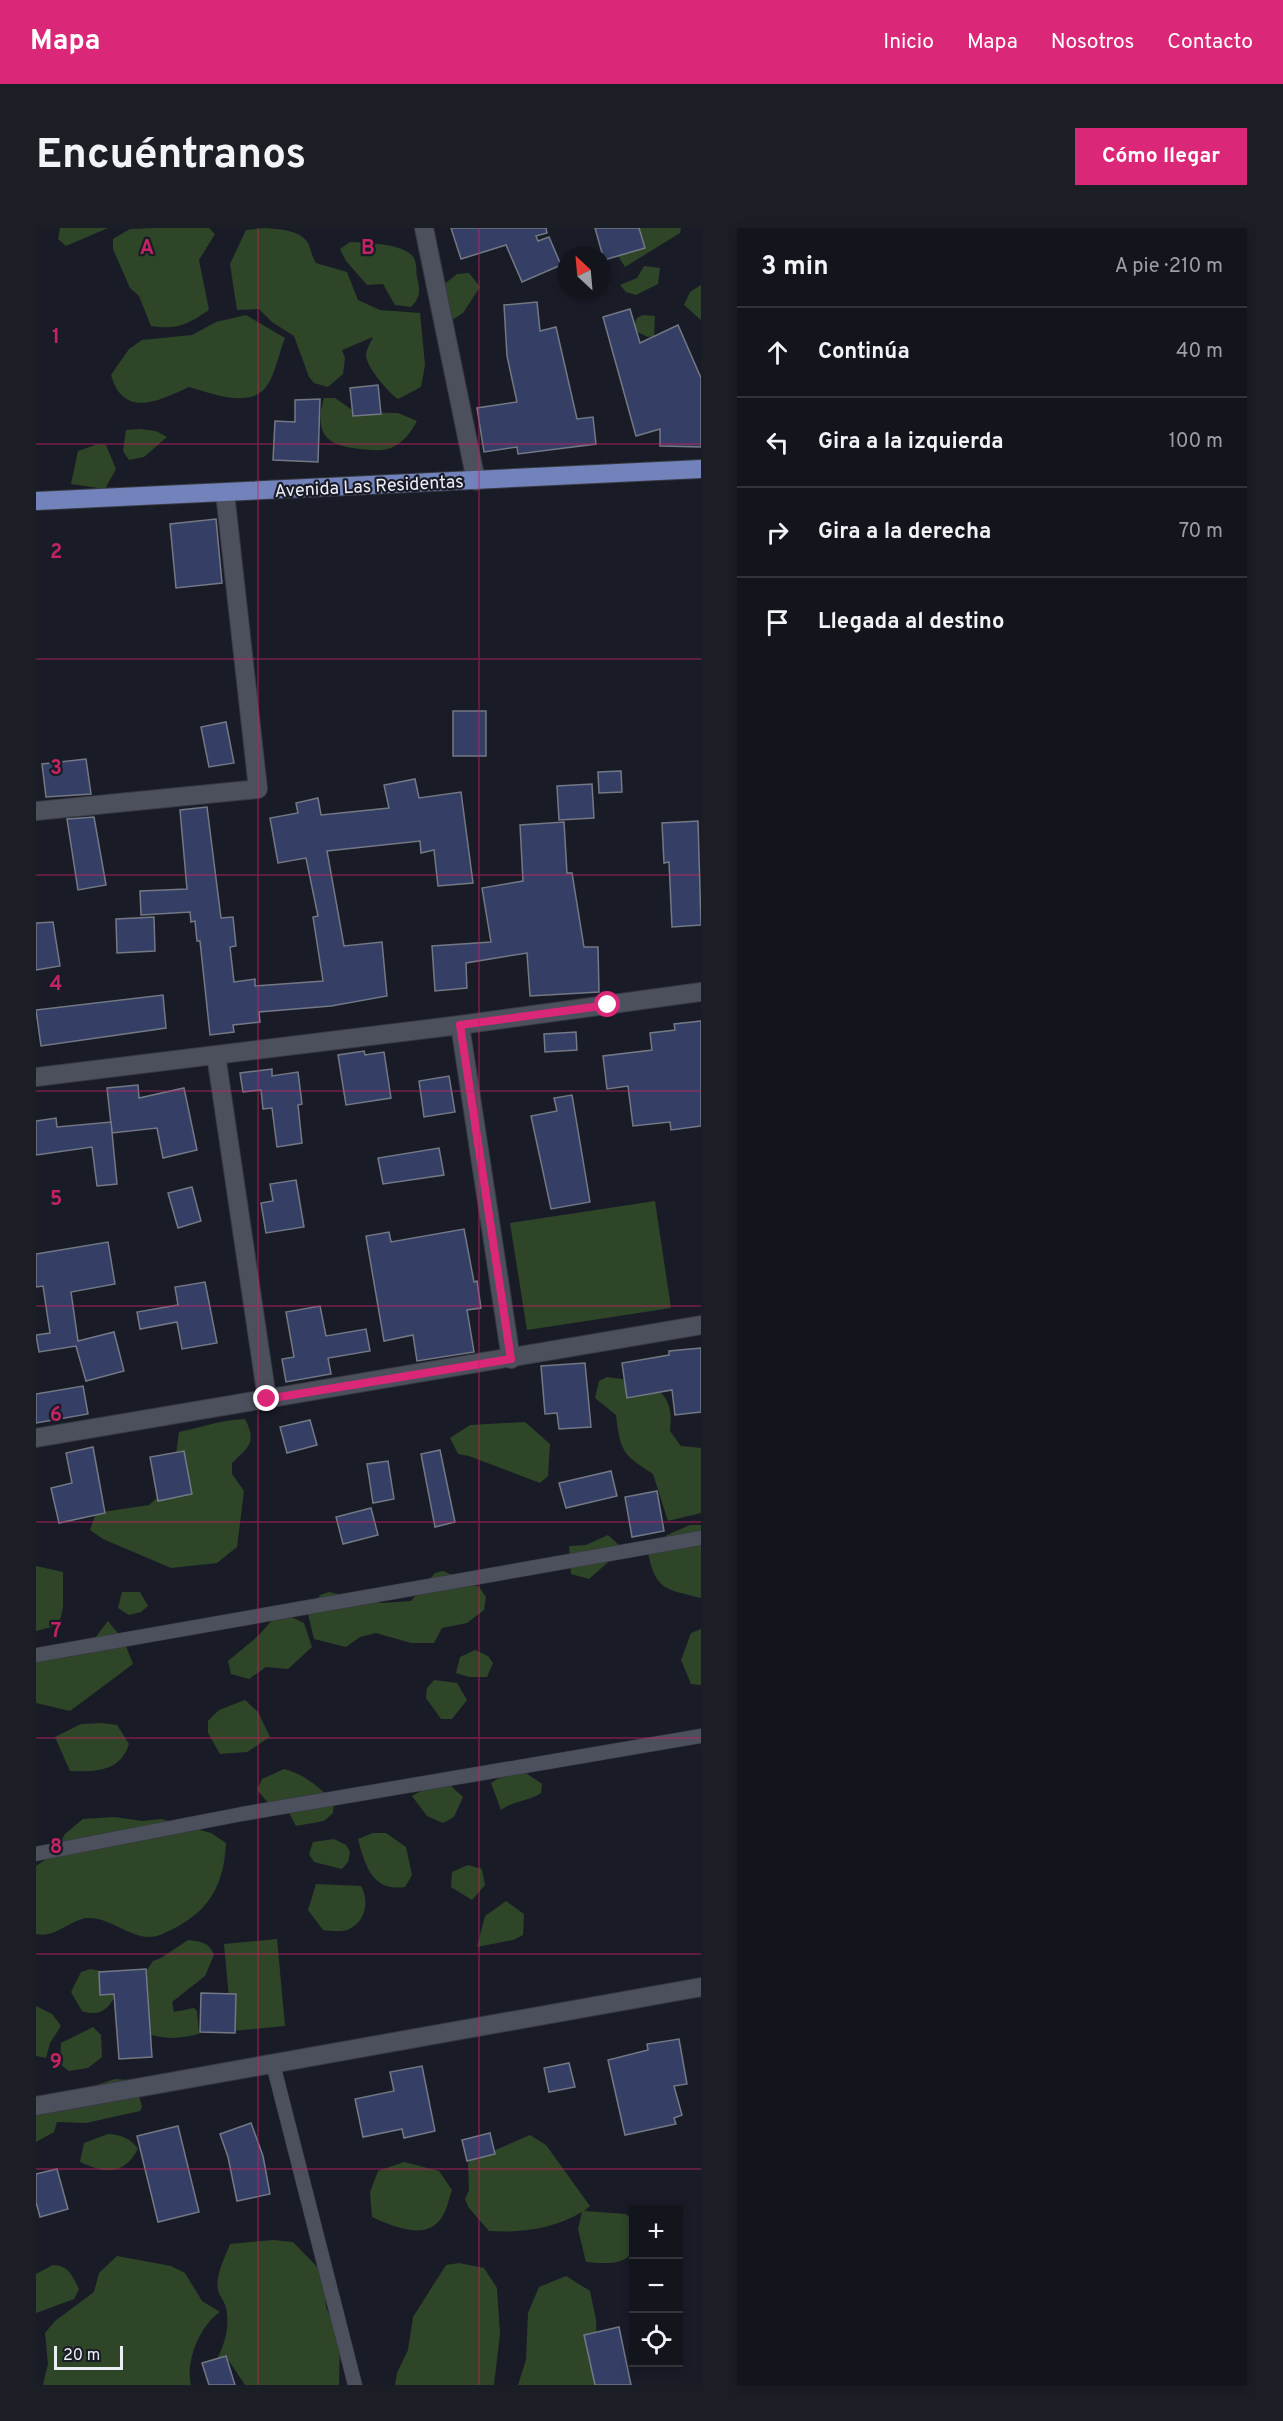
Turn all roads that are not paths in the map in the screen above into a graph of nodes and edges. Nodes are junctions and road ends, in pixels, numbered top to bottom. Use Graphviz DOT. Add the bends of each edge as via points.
graph roads {
  1 [pos="424,228"];
  2 [pos="701,469"];
  3 [pos="476,481"];
  4 [pos="225,492"];
  5 [pos="36,501"];
  6 [pos="36,811"];
  7 [pos="701,992"];
  8 [pos="460,1025"];
  9 [pos="216,1056"];
  10 [pos="36,1077"];
  11 [pos="701,1325"];
  12 [pos="511,1359"];
  13 [pos="267,1399"];
  14 [pos="36,1438"];
  15 [pos="701,1538"];
  16 [pos="36,1655"];
  17 [pos="701,1736"];
  18 [pos="36,1854"];
  19 [pos="701,1987"];
  20 [pos="273,2064"];
  21 [pos="36,2106"];
  22 [pos="355,2385"];
  1 -- 3 [label="street"];
  2 -- 3 [label="main road, Avenida Las Residentas"];
  3 -- 4 [label="main road, Avenida Las Residentas"];
  4 -- 5 [label="main road, Avenida Las Residentas"];
  4 -- 6 [label="street" via="258,789"];
  7 -- 8 [label="street"];
  8 -- 9 [label="street"];
  8 -- 12 [label="street"];
  9 -- 10 [label="street"];
  9 -- 13 [label="street"];
  11 -- 12 [label="street"];
  12 -- 13 [label="street"];
  13 -- 14 [label="street"];
  15 -- 16 [label="lane"];
  17 -- 18 [label="lane" via="242,1814"];
  19 -- 20 [label="street"];
  20 -- 21 [label="street"];
  20 -- 22 [label="lane"];
}
